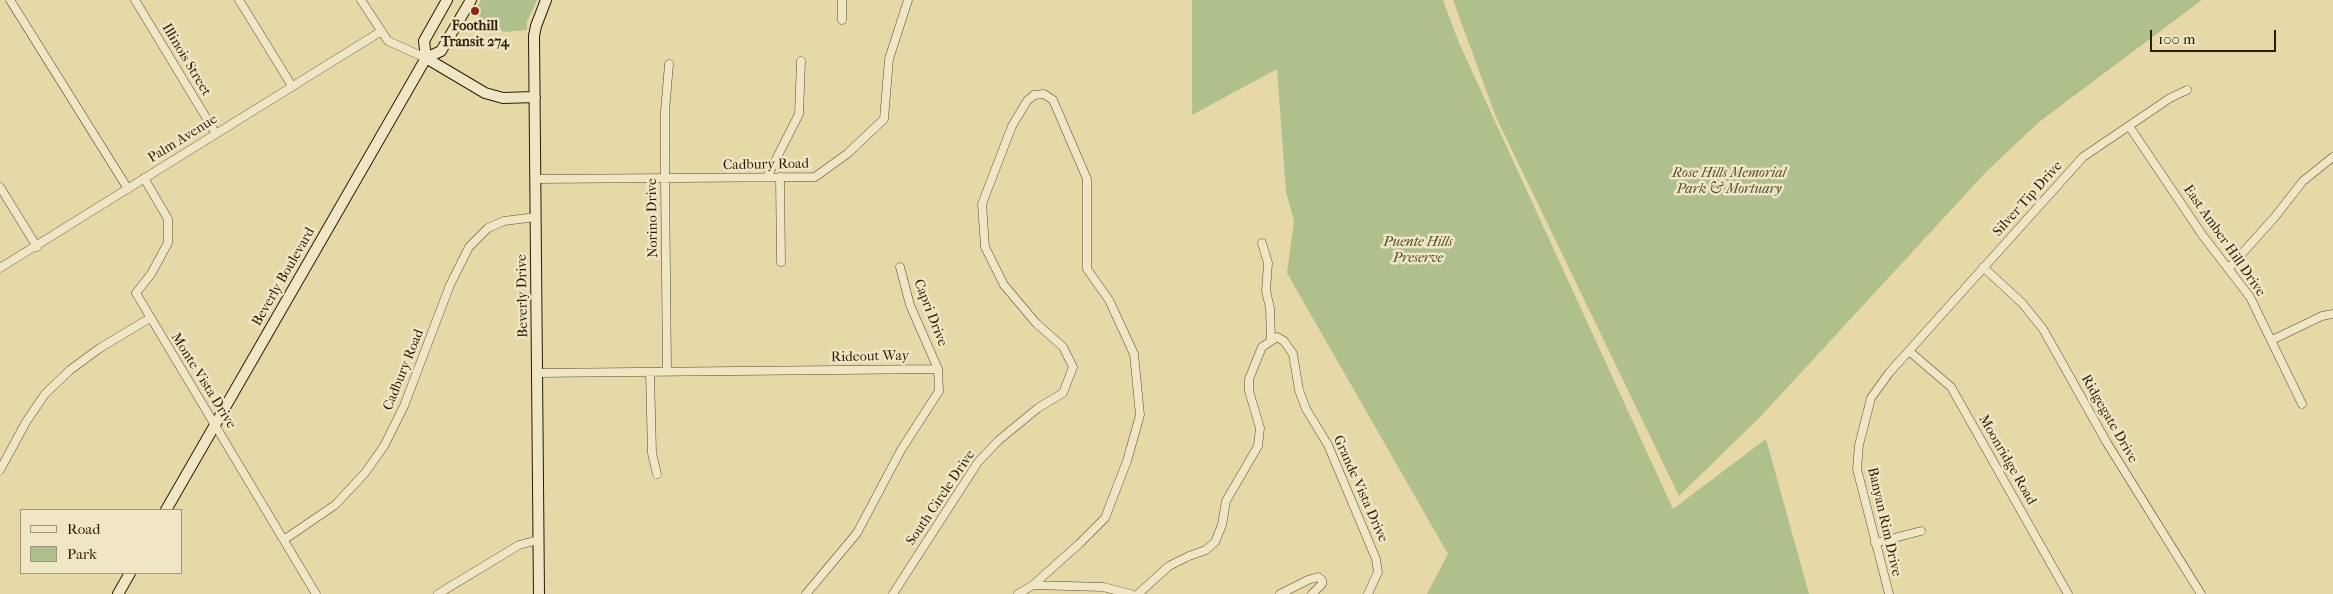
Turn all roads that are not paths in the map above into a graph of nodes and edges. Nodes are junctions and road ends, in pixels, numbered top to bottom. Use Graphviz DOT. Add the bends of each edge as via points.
graph roads {
  1 [pos="22,0"];
  2 [pos="135,0"];
  3 [pos="239,0"];
  4 [pos="361,0"];
  5 [pos="447,0"];
  6 [pos="471,0"];
  7 [pos="546,0"];
  8 [pos="842,0"];
  9 [pos="908,0"];
  10 [pos="12,3"];
  11 [pos="842,20"];
  12 [pos="380,32"];
  13 [pos="426,58"];
  14 [pos="801,61"];
  15 [pos="669,64"];
  16 [pos="292,86"];
  17 [pos="2187,90"];
  18 [pos="535,97"];
  19 [pos="2129,126"];
  20 [pos="216,134"];
  21 [pos="2333,156"];
  22 [pos="767,177"];
  23 [pos="780,177"];
  24 [pos="144,178"];
  25 [pos="664,178"];
  26 [pos="535,179"];
  27 [pos="0,187"];
  28 [pos="128,189"];
  29 [pos="536,217"];
  30 [pos="1262,243"];
  31 [pos="37,247"];
  32 [pos="781,262"];
  33 [pos="900,267"];
  34 [pos="1983,267"];
  35 [pos="0,268"];
  36 [pos="2229,268"];
  37 [pos="2333,314"];
  38 [pos="150,318"];
  39 [pos="1271,340"];
  40 [pos="2272,340"];
  41 [pos="1908,351"];
  42 [pos="938,368"];
  43 [pos="667,371"];
  44 [pos="650,372"];
  45 [pos="537,373"];
  46 [pos="2302,404"];
  47 [pos="215,424"];
  48 [pos="0,470"];
  49 [pos="657,474"];
  50 [pos="167,509"];
  51 [pos="1921,531"];
  52 [pos="285,539"];
  53 [pos="538,540"];
  54 [pos="1874,543"];
  55 [pos="129,574"];
  56 [pos="1033,585"];
  57 [pos="118,594"];
  58 [pos="316,594"];
  59 [pos="438,594"];
  60 [pos="539,594"];
  61 [pos="806,594"];
  62 [pos="893,594"];
  63 [pos="1018,594"];
  64 [pos="1131,594"];
  65 [pos="1138,594"];
  66 [pos="1280,594"];
  67 [pos="1312,594"];
  68 [pos="1368,594"];
  69 [pos="1889,594"];
  70 [pos="2068,594"];
  71 [pos="2201,594"];
  1 -- 10 [label="street"];
  2 -- 20 [label="street, Illinois Street"];
  3 -- 16 [label="street"];
  4 -- 12 [label="street"];
  5 -- 13 [label="street, Beverly Boulevard" via="424,41"];
  6 -- 13 [label="street, Beverly Boulevard" via="441,51"];
  7 -- 18 [label="street, Beverly Drive" via="534,36"];
  8 -- 11 [label="street"];
  9 -- 23 [label="street, Cadbury Road" via="890,60 884,119 847,154 815,177"];
  10 -- 28 [label="street"];
  12 -- 13 [label="street" via="388,41"];
  12 -- 16 [label="street, Palm Avenue"];
  13 -- 18 [label="street" via="485,93 503,98"];
  13 -- 47 [label="street, Beverly Boulevard"];
  14 -- 22 [label="street" via="799,114"];
  15 -- 25 [label="street, Norino Drive"];
  16 -- 20 [label="street, Palm Avenue"];
  17 -- 19 [label="street, Silver Tip Drive"];
  18 -- 26 [label="street, Beverly Drive"];
  19 -- 34 [label="street, Silver Tip Drive" via="2083,157"];
  19 -- 36 [label="street, East Amber Hill Drive" via="2203,236"];
  20 -- 24 [label="street, Palm Avenue"];
  21 -- 36 [label="street" via="2303,181"];
  22 -- 23 [label="street, Cadbury Road"];
  22 -- 25 [label="street, Cadbury Road"];
  23 -- 32 [label="street"];
  24 -- 28 [label="street, Palm Avenue"];
  24 -- 38 [label="street, Monte Vista Drive" via="168,219 168,243 136,293"];
  25 -- 26 [label="street, Cadbury Road"];
  25 -- 43 [label="street, Norino Drive"];
  26 -- 29 [label="street, Beverly Drive"];
  27 -- 31 [label="street"];
  28 -- 31 [label="street, Palm Avenue"];
  29 -- 45 [label="street, Beverly Drive"];
  29 -- 52 [label="street, Cadbury Road" via="504,221 488,228 469,247 450,285 404,406 384,446 365,473 335,505"];
  30 -- 39 [label="street" via="1268,263 1266,291"];
  31 -- 35 [label="street, Palm Avenue"];
  33 -- 42 [label="street, Capri Drive" via="910,305"];
  34 -- 41 [label="street, Silver Tip Drive"];
  34 -- 71 [label="street, Ridgegate Drive" via="2022,303 2043,329 2107,443"];
  36 -- 40 [label="street, East Amber Hill Drive" via="2250,297"];
  37 -- 40 [label="street"];
  38 -- 47 [label="street, Monte Vista Drive"];
  38 -- 48 [label="street" via="100,348 45,394"];
  39 -- 65 [label="street" via="1262,347 1249,379 1249,391 1260,428 1258,446 1226,501 1215,542 1206,550 1169,566"];
  39 -- 68 [label="street, Grande Vista Drive" via="1277,337 1284,341 1292,354 1306,409 1328,445 1376,559 1378,572"];
  40 -- 46 [label="street, East Amber Hill Drive"];
  41 -- 54 [label="street, Banyan Rim Drive" via="1871,398 1859,445 1857,469"];
  41 -- 70 [label="street, Moonridge Road" via="1951,387"];
  42 -- 43 [label="street, Rideout Way"];
  42 -- 61 [label="street" via="936,398 901,450 857,533"];
  43 -- 44 [label="street, Rideout Way"];
  44 -- 45 [label="street, Rideout Way"];
  44 -- 49 [label="street" via="652,453"];
  45 -- 53 [label="street, Beverly Drive"];
  47 -- 50 [label="street, Beverly Boulevard"];
  47 -- 52 [label="street, Monte Vista Drive"];
  51 -- 54 [label="street"];
  52 -- 58 [label="street, Monte Vista Drive"];
  53 -- 59 [label="street" via="520,545"];
  53 -- 60 [label="street, Beverly Drive"];
  54 -- 69 [label="street, Banyan Rim Drive"];
  55 -- 57 [label="street"];
  56 -- 62 [label="street, South Circle Drive" via="1105,518 1127,462 1140,415 1134,354 1109,300 1087,269 1087,179 1053,100 1044,94 1034,94 1012,126 982,204 985,247 1004,286 1036,324 1063,348 1074,367 1063,393 1038,408 978,462"];
  56 -- 63 [label="street"];
  56 -- 64 [label="street" via="1103,588"];
  66 -- 67 [label="street" via="1318,577 1322,584"];
}
